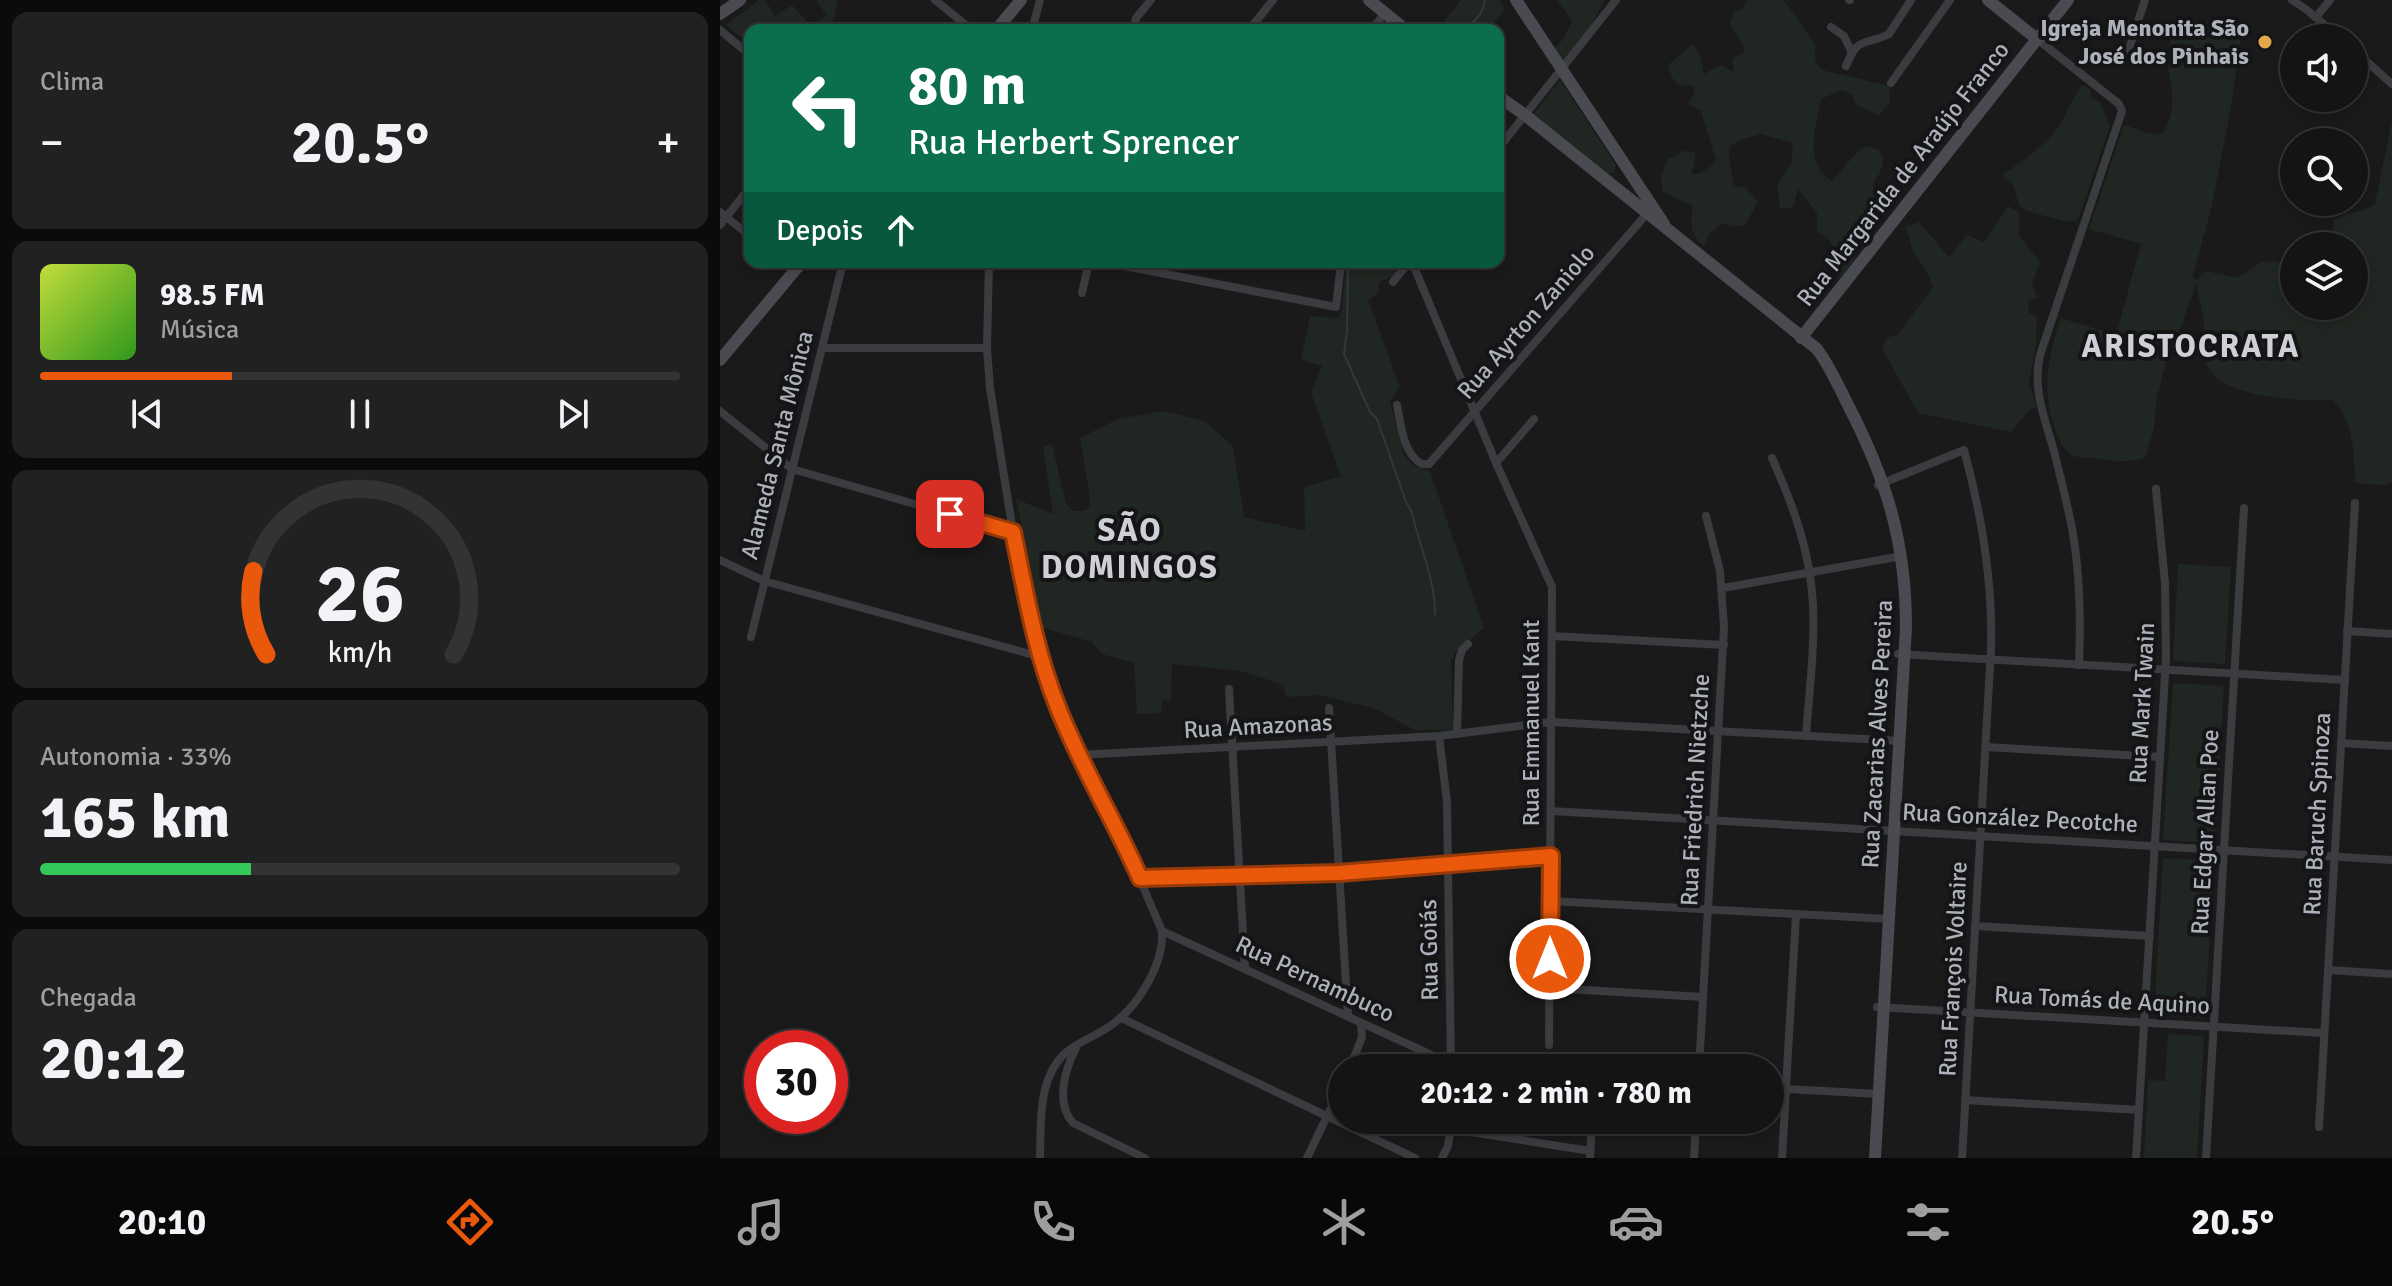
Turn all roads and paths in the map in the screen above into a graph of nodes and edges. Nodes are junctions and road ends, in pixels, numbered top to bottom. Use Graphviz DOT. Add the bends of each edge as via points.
graph roads {
  1 [pos="740,0"];
  2 [pos="935,0"];
  3 [pos="1021,0"];
  4 [pos="1040,0"];
  5 [pos="1151,0"];
  6 [pos="1273,0"];
  7 [pos="1369,0"];
  8 [pos="1516,0"];
  9 [pos="1616,0"];
  10 [pos="1911,0"];
  11 [pos="1950,0"];
  12 [pos="1988,0"];
  13 [pos="2068,0"];
  14 [pos="2145,0"];
  15 [pos="2292,0"];
  16 [pos="2330,0"];
  17 [pos="1385,13"];
  18 [pos="720,14"];
  19 [pos="2316,17"];
  20 [pos="965,24"];
  21 [pos="1001,24"];
  22 [pos="1034,24"];
  23 [pos="1135,24"];
  24 [pos="1254,24"];
  25 [pos="1376,24"];
  26 [pos="1399,24"];
  27 [pos="2324,24"];
  28 [pos="1831,27"];
  29 [pos="720,30"];
  30 [pos="2037,39"];
  31 [pos="744,50"];
  32 [pos="1851,51"];
  33 [pos="2128,52"];
  34 [pos="2368,63"];
  35 [pos="1846,66"];
  36 [pos="1562,69"];
  37 [pos="1891,83"];
  38 [pos="2392,84"];
  39 [pos="1504,100"];
  40 [pos="1525,115"];
  41 [pos="1504,141"];
  42 [pos="1620,158"];
  43 [pos="1598,175"];
  44 [pos="1632,176"];
  45 [pos="1616,190"];
  46 [pos="744,193"];
  47 [pos="1650,211"];
  48 [pos="723,215"];
  49 [pos="720,225"];
  50 [pos="744,231"];
  51 [pos="797,268"];
  52 [pos="842,268"];
  53 [pos="989,268"];
  54 [pos="1088,268"];
  55 [pos="1135,268"];
  56 [pos="1340,268"];
  57 [pos="1406,268"];
  58 [pos="1414,268"];
  59 [pos="1393,282"];
  60 [pos="1082,293"];
  61 [pos="1801,338"];
  62 [pos="822,348"];
  63 [pos="987,348"];
  64 [pos="720,360"];
  65 [pos="1397,405"];
  66 [pos="720,411"];
  67 [pos="1474,411"];
  68 [pos="1534,419"];
  69 [pos="1772,458"];
  70 [pos="1496,463"];
  71 [pos="792,469"];
  72 [pos="1880,484"];
  73 [pos="2156,489"];
  74 [pos="2355,503"];
  75 [pos="2244,508"];
  76 [pos="1706,516"];
  77 [pos="1013,532"];
  78 [pos="1898,557"];
  79 [pos="720,560"];
  80 [pos="1809,573"];
  81 [pos="764,581"];
  82 [pos="1723,588"];
  83 [pos="2347,631"];
  84 [pos="2392,634"];
  85 [pos="1552,636"];
  86 [pos="751,637"];
  87 [pos="1468,644"];
  88 [pos="1724,645"];
  89 [pos="1902,654"];
  90 [pos="1041,657"];
  91 [pos="1991,660"];
  92 [pos="2079,665"];
  93 [pos="2166,669"];
  94 [pos="2234,673"];
  95 [pos="2345,680"];
  96 [pos="1229,689"];
  97 [pos="1329,708"];
  98 [pos="1551,722"];
  99 [pos="1719,731"];
  100 [pos="1457,734"];
  101 [pos="1439,736"];
  102 [pos="1806,736"];
  103 [pos="1897,741"];
  104 [pos="1331,742"];
  105 [pos="2341,743"];
  106 [pos="2392,746"];
  107 [pos="1233,747"];
  108 [pos="1986,747"];
  109 [pos="1078,755"];
  110 [pos="2160,757"];
  111 [pos="1551,811"];
  112 [pos="1714,821"];
  113 [pos="1891,831"];
  114 [pos="1980,836"];
  115 [pos="2155,846"];
  116 [pos="2224,850"];
  117 [pos="1551,856"];
  118 [pos="2334,857"];
  119 [pos="2392,860"];
  120 [pos="1448,864"];
  121 [pos="1339,873"];
  122 [pos="1240,875"];
  123 [pos="1140,878"];
  124 [pos="1550,901"];
  125 [pos="1708,910"];
  126 [pos="1796,914"];
  127 [pos="1886,919"];
  128 [pos="1975,926"];
  129 [pos="1162,931"];
  130 [pos="2150,936"];
  131 [pos="1245,969"];
  132 [pos="2328,970"];
  133 [pos="2392,974"];
  134 [pos="1550,988"];
  135 [pos="1703,997"];
  136 [pos="1881,1007"];
  137 [pos="1970,1012"];
  138 [pos="1348,1016"];
  139 [pos="1121,1018"];
  140 [pos="2144,1022"];
  141 [pos="1361,1023"];
  142 [pos="2213,1026"];
  143 [pos="2324,1033"];
  144 [pos="1079,1044"];
  145 [pos="1549,1045"];
  146 [pos="1355,1054"];
  147 [pos="1426,1054"];
  148 [pos="1451,1054"];
  149 [pos="1700,1054"];
  150 [pos="1786,1089"];
  151 [pos="1875,1093"];
  152 [pos="1965,1100"];
  153 [pos="2139,1110"];
  154 [pos="1327,1116"];
  155 [pos="2319,1127"];
  156 [pos="1450,1134"];
  157 [pos="1493,1134"];
  158 [pos="1591,1134"];
  159 [pos="1695,1134"];
  160 [pos="1448,1146"];
  161 [pos="1590,1155"];
  162 [pos="1040,1158"];
  163 [pos="1144,1158"];
  164 [pos="1307,1158"];
  165 [pos="1415,1158"];
  166 [pos="1442,1158"];
  167 [pos="1451,1158"];
  168 [pos="1694,1158"];
  169 [pos="1782,1158"];
  170 [pos="1868,1158"];
  171 [pos="1875,1158"];
  172 [pos="1962,1158"];
  173 [pos="2136,1158"];
  174 [pos="2206,1158"];
  1 -- 18 [label="main road"];
  2 -- 20 [label="street"];
  3 -- 21 [label="main road"];
  4 -- 22 [label="street"];
  5 -- 23 [label="street"];
  6 -- 24 [label="street"];
  7 -- 17 [label="main road"];
  8 -- 36 [label="main road, Rua Zacarias Alves Pereira"];
  9 -- 36 [label="street"];
  10 -- 32 [label="street" via="1889,34"];
  11 -- 37 [label="street"];
  12 -- 30 [label="main road"];
  13 -- 30 [label="main road, Rua Margarida de Araújo Franco"];
  14 -- 33 [label="street"];
  15 -- 19 [label="street"];
  16 -- 19 [label="street"];
  17 -- 25 [label="street"];
  17 -- 26 [label="main road"];
  19 -- 27 [label="street"];
  28 -- 32 [label="street" via="1844,36"];
  29 -- 31 [label="street"];
  30 -- 61 [label="main road, Rua Margarida de Araújo Franco"];
  30 -- 92 [label="street" via="2121,108 2122,115 2036,378 2072,528"];
  32 -- 35 [label="street"];
  34 -- 38 [label="street"];
  36 -- 40 [label="street"];
  36 -- 42 [label="main road, Rua Zacarias Alves Pereira"];
  39 -- 40 [label="main road"];
  40 -- 41 [label="street"];
  40 -- 43 [label="main road"];
  42 -- 43 [label="main road" via="1616,176"];
  42 -- 44 [label="main road, Rua Zacarias Alves Pereira"];
  43 -- 45 [label="main road"];
  44 -- 45 [label="main road" via="1619,178"];
  44 -- 47 [label="main road, Rua Zacarias Alves Pereira"];
  45 -- 47 [label="main road"];
  46 -- 48 [label="street"];
  47 -- 61 [label="main road, Rua Zacarias Alves Pereira" via="1670,234"];
  47 -- 67 [label="street, Rua Ayrton Zaniolo"];
  48 -- 49 [label="street"];
  48 -- 50 [label="street"];
  51 -- 64 [label="main road"];
  52 -- 62 [label="street, Alameda Santa Mônica"];
  53 -- 63 [label="street"];
  54 -- 60 [label="street"];
  55 -- 56 [label="street" via="1336,307"];
  57 -- 59 [label="street"];
  58 -- 67 [label="street"];
  61 -- 72 [label="main road, Rua Zacarias Alves Pereira"];
  62 -- 63 [label="street"];
  62 -- 71 [label="street, Alameda Santa Mônica"];
  63 -- 77 [label="street"];
  65 -- 67 [label="street, Rua Ayrton Zaniolo" via="1412,457 1422,464 1429,464"];
  66 -- 71 [label="street"];
  67 -- 70 [label="street"];
  68 -- 70 [label="street"];
  69 -- 80 [label="street" via="1798,521"];
  70 -- 85 [label="street, Rua Emmanuel Kant" via="1550,582"];
  71 -- 77 [label="street"];
  71 -- 81 [label="street, Alameda Santa Mônica"];
  72 -- 78 [label="main road, Rua Zacarias Alves Pereira"];
  72 -- 91 [label="street, Rua François Voltaire" via="1964,450 1986,544"];
  73 -- 93 [label="street, Rua Mark Twain"];
  74 -- 83 [label="street, Rua Baruch Spinoza"];
  75 -- 94 [label="street, Rua Edgar Allan Poe"];
  76 -- 82 [label="street, Rua Friedrich Nietzche"];
  77 -- 90 [label="street"];
  78 -- 80 [label="street"];
  78 -- 89 [label="main road, Rua Zacarias Alves Pereira"];
  79 -- 81 [label="street"];
  80 -- 82 [label="street"];
  80 -- 102 [label="street" via="1813,623"];
  81 -- 86 [label="street, Alameda Santa Mônica"];
  81 -- 90 [label="street"];
  82 -- 88 [label="street, Rua Friedrich Nietzche"];
  83 -- 84 [label="street"];
  83 -- 95 [label="street, Rua Baruch Spinoza"];
  85 -- 88 [label="street"];
  85 -- 98 [label="street, Rua Emmanuel Kant"];
  87 -- 100 [label="street" via="1459,660"];
  88 -- 99 [label="street, Rua Friedrich Nietzche"];
  89 -- 91 [label="street"];
  89 -- 103 [label="main road, Rua Zacarias Alves Pereira"];
  90 -- 109 [label="street"];
  91 -- 92 [label="street"];
  91 -- 108 [label="street, Rua François Voltaire"];
  92 -- 93 [label="street"];
  93 -- 94 [label="street"];
  93 -- 110 [label="street, Rua Mark Twain"];
  94 -- 95 [label="street"];
  94 -- 116 [label="street, Rua Edgar Allan Poe"];
  95 -- 105 [label="street, Rua Baruch Spinoza"];
  96 -- 107 [label="street"];
  97 -- 104 [label="street"];
  98 -- 99 [label="street, Rua Amazonas"];
  98 -- 100 [label="street, Rua Amazonas"];
  98 -- 111 [label="street, Rua Emmanuel Kant"];
  99 -- 102 [label="street, Rua Amazonas"];
  99 -- 112 [label="street, Rua Friedrich Nietzche"];
  100 -- 101 [label="street, Rua Amazonas"];
  101 -- 104 [label="street, Rua Amazonas"];
  101 -- 120 [label="street, Rua Goiás"];
  102 -- 103 [label="street, Rua Amazonas"];
  103 -- 113 [label="main road, Rua Zacarias Alves Pereira"];
  104 -- 107 [label="street, Rua Amazonas"];
  104 -- 121 [label="street"];
  105 -- 106 [label="street"];
  105 -- 118 [label="street, Rua Baruch Spinoza"];
  107 -- 109 [label="street, Rua Amazonas"];
  107 -- 122 [label="street"];
  108 -- 110 [label="street"];
  108 -- 114 [label="street, Rua François Voltaire"];
  109 -- 123 [label="street"];
  110 -- 115 [label="street, Rua Mark Twain"];
  111 -- 112 [label="street, Rua González Pecotche"];
  111 -- 117 [label="street, Rua Emmanuel Kant"];
  112 -- 113 [label="street, Rua González Pecotche"];
  112 -- 125 [label="street, Rua Friedrich Nietzche"];
  113 -- 114 [label="street, Rua González Pecotche"];
  113 -- 127 [label="main road, Rua Zacarias Alves Pereira"];
  114 -- 115 [label="street, Rua González Pecotche"];
  114 -- 128 [label="street, Rua François Voltaire"];
  115 -- 116 [label="street, Rua González Pecotche"];
  115 -- 130 [label="street, Rua Mark Twain"];
  116 -- 118 [label="street, Rua González Pecotche"];
  116 -- 142 [label="street, Rua Edgar Allan Poe"];
  117 -- 120 [label="street"];
  117 -- 124 [label="street, Rua Emmanuel Kant"];
  118 -- 119 [label="street, Rua González Pecotche"];
  118 -- 132 [label="street, Rua Baruch Spinoza"];
  120 -- 121 [label="street"];
  120 -- 148 [label="street, Rua Goiás"];
  121 -- 122 [label="street"];
  121 -- 138 [label="street"];
  122 -- 123 [label="street"];
  122 -- 131 [label="street"];
  123 -- 129 [label="street"];
  124 -- 125 [label="street"];
  124 -- 134 [label="street, Rua Emmanuel Kant"];
  125 -- 126 [label="street"];
  125 -- 135 [label="street, Rua Friedrich Nietzche"];
  126 -- 127 [label="street"];
  126 -- 150 [label="street"];
  127 -- 136 [label="main road, Rua Zacarias Alves Pereira"];
  128 -- 130 [label="street"];
  128 -- 137 [label="street, Rua François Voltaire"];
  129 -- 131 [label="street, Rua Pernambuco"];
  129 -- 139 [label="street" via="1153,969"];
  130 -- 140 [label="street, Rua Mark Twain"];
  131 -- 138 [label="street, Rua Pernambuco"];
  132 -- 133 [label="street"];
  132 -- 143 [label="street, Rua Baruch Spinoza"];
  134 -- 135 [label="street"];
  134 -- 145 [label="street, Rua Emmanuel Kant"];
  135 -- 149 [label="street, Rua Friedrich Nietzche"];
  136 -- 137 [label="street, Rua Tomás de Aquino"];
  136 -- 151 [label="main road, Rua Zacarias Alves Pereira"];
  137 -- 140 [label="street, Rua Tomás de Aquino"];
  137 -- 152 [label="street, Rua François Voltaire"];
  138 -- 141 [label="street, Rua Pernambuco"];
  139 -- 144 [label="street"];
  139 -- 154 [label="street"];
  140 -- 142 [label="street, Rua Tomás de Aquino"];
  140 -- 153 [label="street, Rua Mark Twain"];
  141 -- 146 [label="street"];
  141 -- 147 [label="street, Rua Pernambuco"];
  142 -- 143 [label="street, Rua Tomás de Aquino"];
  142 -- 174 [label="street, Rua Edgar Allan Poe"];
  143 -- 155 [label="street, Rua Baruch Spinoza"];
  144 -- 162 [label="street" via="1059,1060 1048,1084"];
  144 -- 163 [label="street" via="1065,1080 1069,1119"];
  150 -- 151 [label="street"];
  150 -- 169 [label="street"];
  151 -- 170 [label="main road, Rua Zacarias Alves Pereira"];
  151 -- 171 [label="main road, Rua Zacarias Alves Pereira"];
  152 -- 153 [label="street"];
  152 -- 172 [label="street, Rua François Voltaire"];
  153 -- 173 [label="street, Rua Mark Twain"];
  154 -- 164 [label="street"];
  154 -- 165 [label="street"];
  156 -- 160 [label="street"];
  157 -- 161 [label="street"];
  158 -- 161 [label="street"];
  159 -- 168 [label="street"];
  160 -- 166 [label="street"];
  160 -- 167 [label="street"];
}
